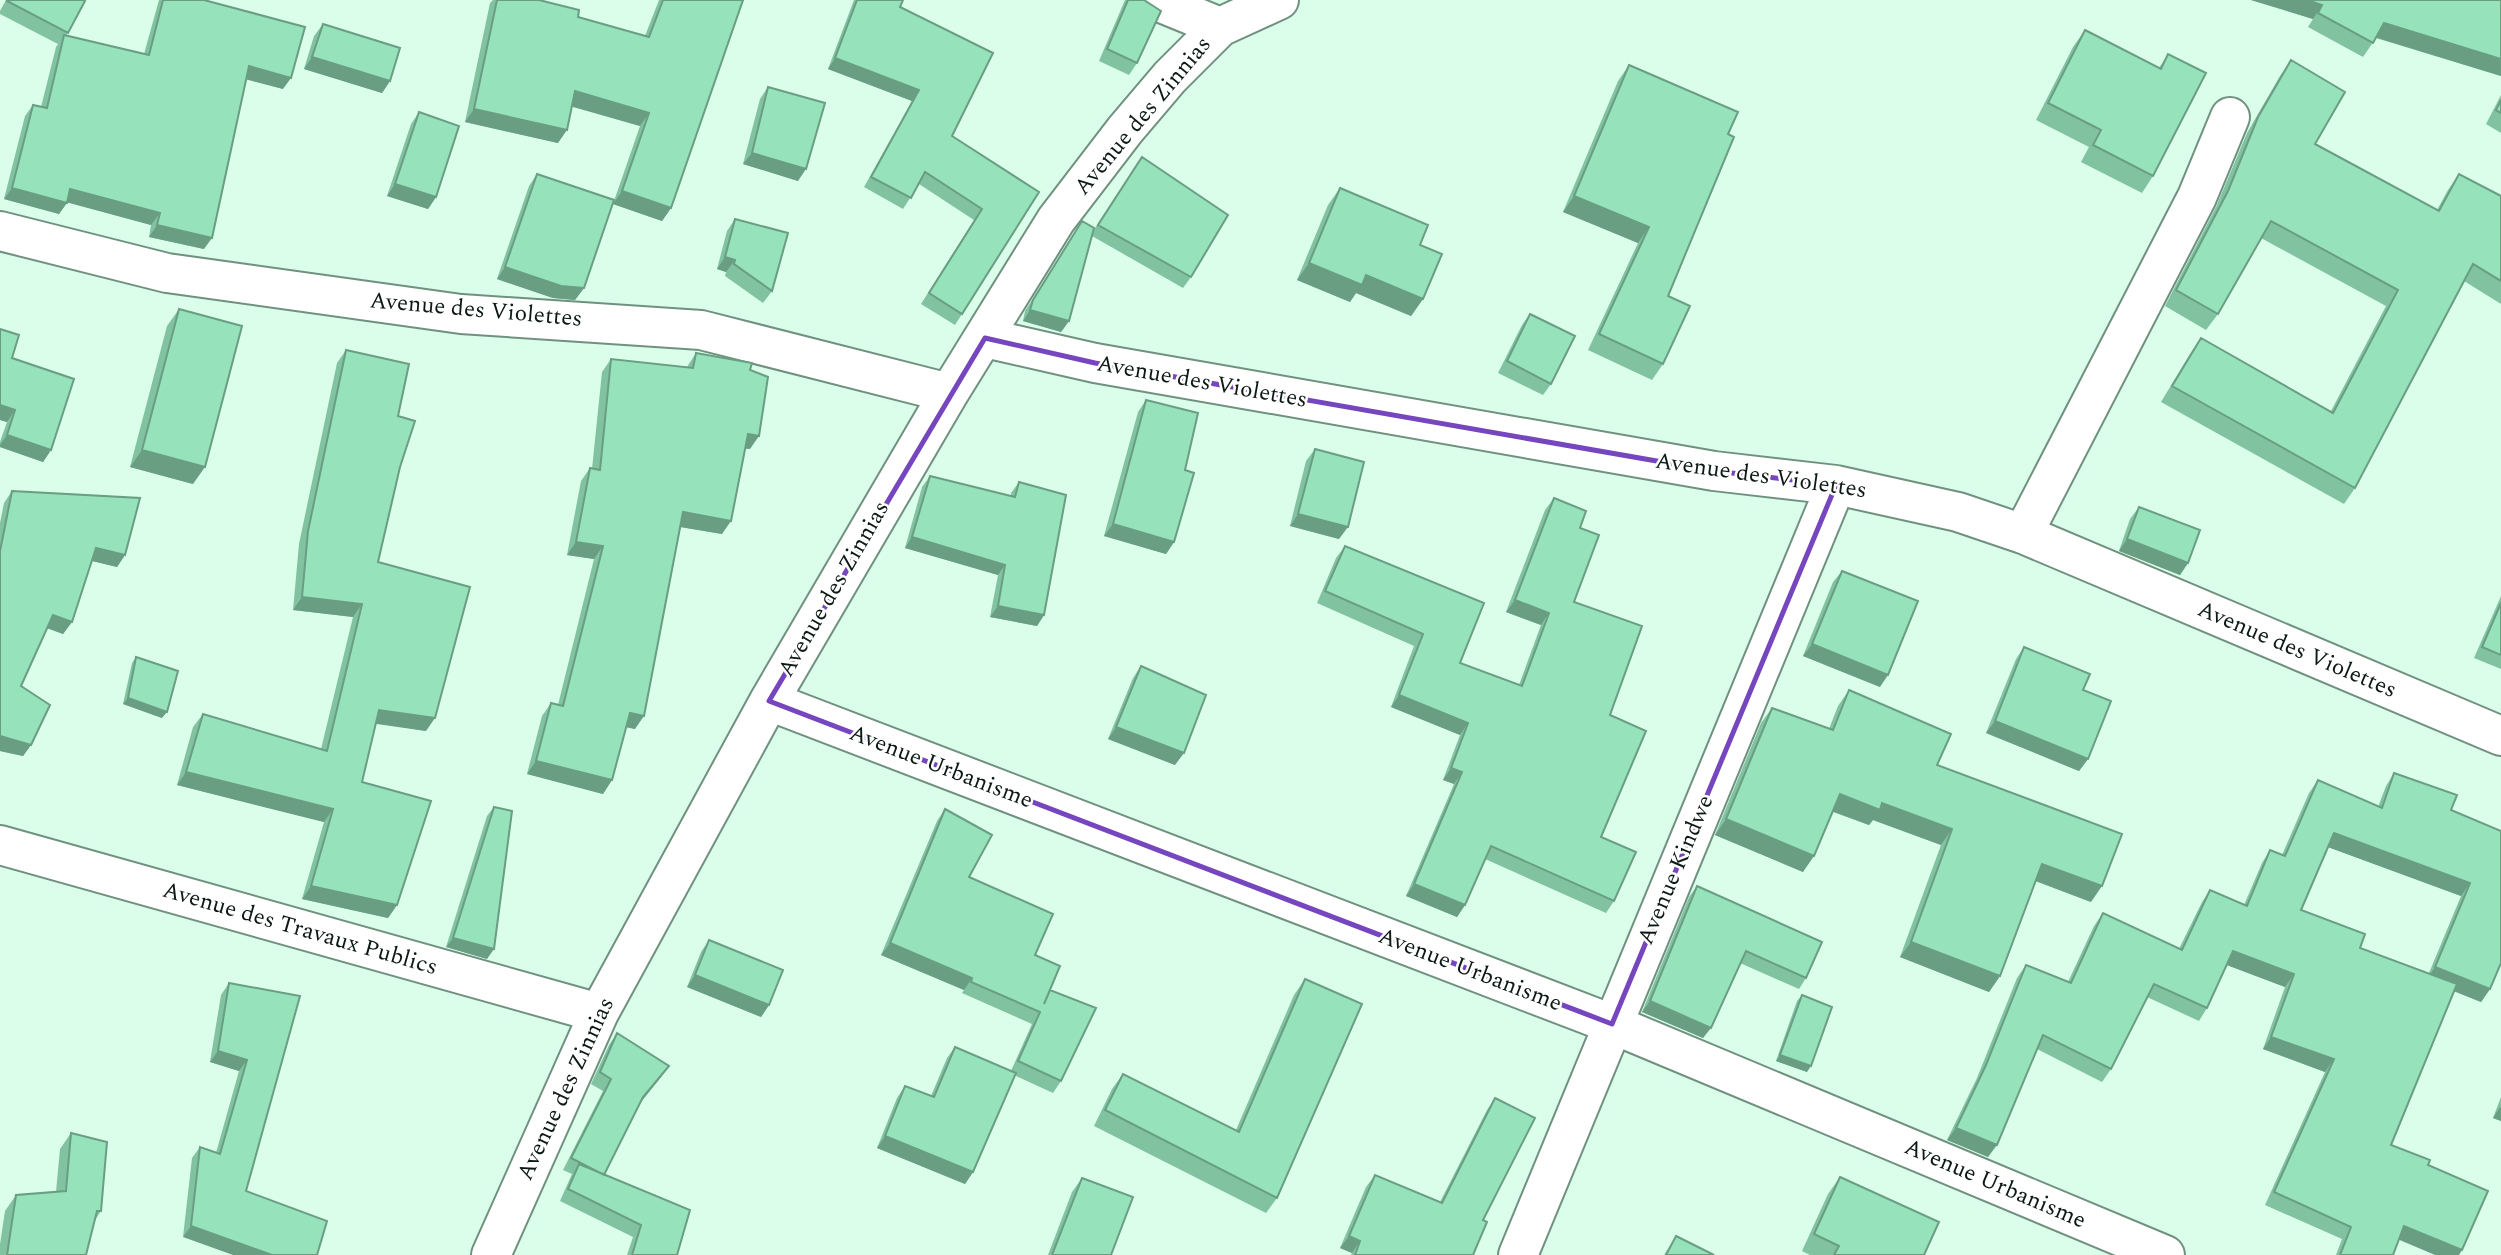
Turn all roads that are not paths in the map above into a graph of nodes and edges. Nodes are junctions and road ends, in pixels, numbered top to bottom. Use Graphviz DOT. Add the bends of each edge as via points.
graph roads {
  1 [pos="1154,0"];
  2 [pos="1279,0"];
  3 [pos="1220,27"];
  4 [pos="2230,117"];
  5 [pos="0,231"];
  6 [pos="985,338"];
  7 [pos="950,393"];
  8 [pos="1836,485"];
  9 [pos="2023,534"];
  10 [pos="769,701"];
  11 [pos="2501,736"];
  12 [pos="0,845"];
  13 [pos="599,1013"];
  14 [pos="1612,1024"];
  15 [pos="491,1255"];
  16 [pos="1518,1255"];
  17 [pos="2165,1255"];
  1 -- 3 [label="street"];
  2 -- 3 [label="street, Avenue des Zinnias"];
  3 -- 6 [label="street, Avenue des Zinnias" via="1170,77 1056,220"];
  4 -- 9 [label="street" via="2197,197"];
  5 -- 7 [label="street, Avenue des Violettes" via="181,275 461,314 701,330"];
  6 -- 7 [label="street, Avenue des Zinnias"];
  6 -- 8 [label="street, Avenue des Violettes" via="1095,363 1686,466"];
  7 -- 10 [label="street, Avenue des Zinnias"];
  8 -- 9 [label="street, Avenue des Violettes" via="1958,512"];
  8 -- 14 [label="street, Avenue Kindwe"];
  9 -- 11 [label="street, Avenue des Violettes"];
  10 -- 13 [label="street, Avenue des Zinnias"];
  10 -- 14 [label="street, Avenue Urbanisme"];
  12 -- 13 [label="street, Avenue des Travaux Publics"];
  13 -- 15 [label="street, Avenue des Zinnias"];
  14 -- 16 [label="street, Avenue Kindwe"];
  14 -- 17 [label="street, Avenue Urbanisme"];
}
